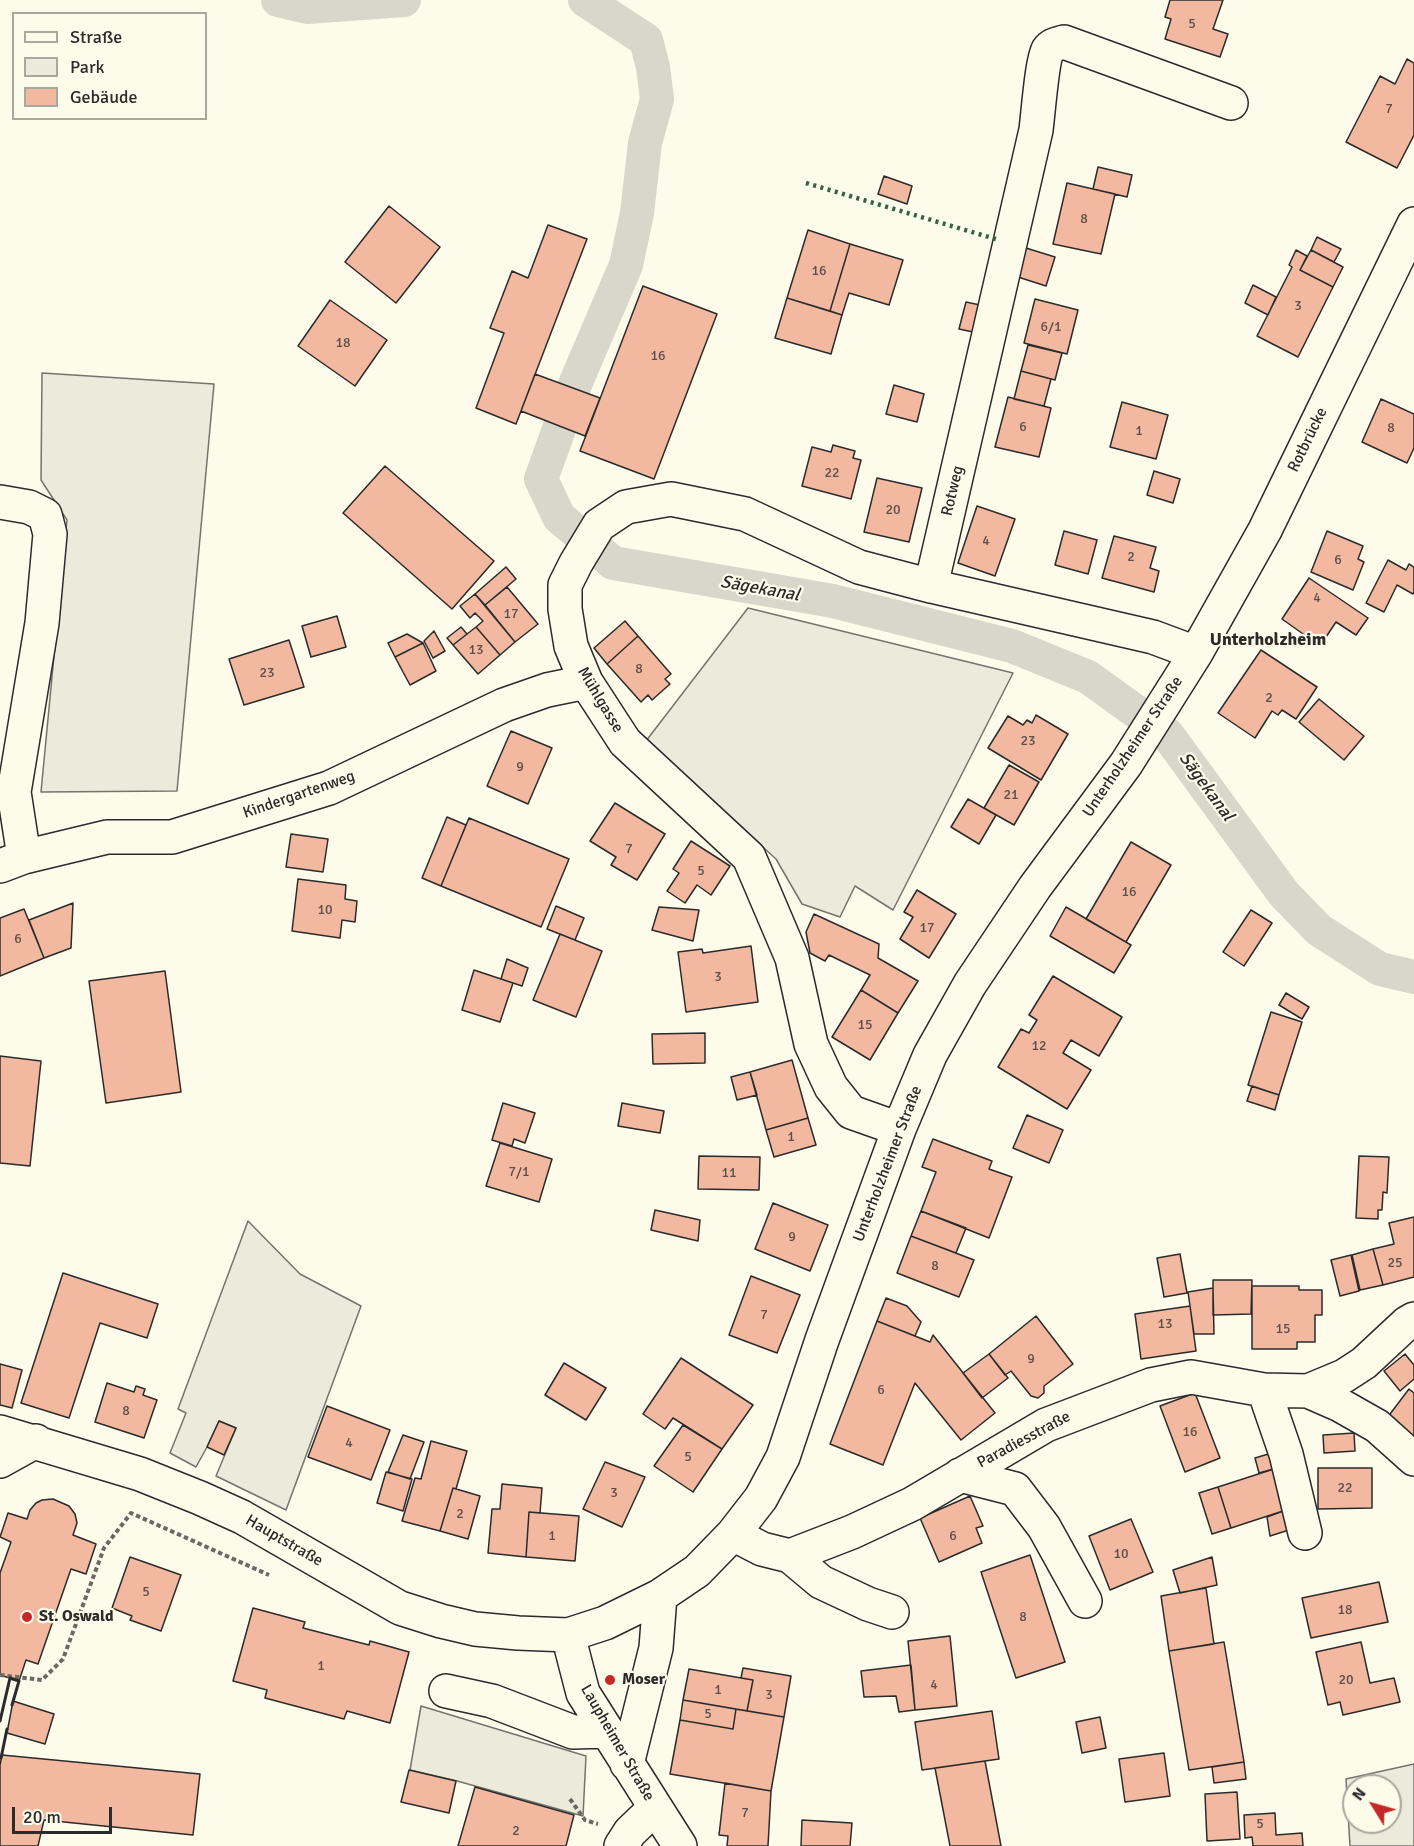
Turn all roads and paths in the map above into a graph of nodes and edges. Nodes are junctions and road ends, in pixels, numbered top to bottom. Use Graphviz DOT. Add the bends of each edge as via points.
graph roads {
  1 [pos="1230,103"];
  2 [pos="1414,224"];
  3 [pos="0,502"];
  4 [pos="931,586"];
  5 [pos="1196,653"];
  6 [pos="586,682"];
  7 [pos="12,861"];
  8 [pos="899,1129"];
  9 [pos="1414,1319"];
  10 [pos="1264,1390"];
  11 [pos="1308,1391"];
  12 [pos="0,1432"];
  13 [pos="36,1441"];
  14 [pos="1414,1459"];
  15 [pos="0,1461"];
  16 [pos="960,1475"];
  17 [pos="131,1514"];
  18 [pos="1305,1533"];
  19 [pos="733,1534"];
  20 [pos="790,1556"];
  21 [pos="660,1596"];
  22 [pos="1085,1601"];
  23 [pos="892,1612"];
  24 [pos="568,1635"];
  25 [pos="0,1675"];
  26 [pos="446,1691"];
  27 [pos="606,1731"];
  28 [pos="627,1764"];
  29 [pos="655,1808"];
  30 [pos="621,1846"];
  31 [pos="680,1846"];
  1 -- 4 [label="street, Rotweg" via="1064,42 1048,51 1036,130"];
  2 -- 5 [label="street, Rotbrücke" via="1265,530"];
  3 -- 7 [label="street" via="29,507 45,515 50,534 42,623 14,792"];
  4 -- 5 [label="street" via="1153,637"];
  4 -- 6 [label="street, Mühlgasse" via="859,567 745,514 671,499 626,507 599,525 565,585 571,646"];
  5 -- 8 [label="street, Unterholzheimer Straße" via="1126,764 1035,887 970,984 930,1055"];
  6 -- 7 [label="street, Kindergartenweg" via="504,705 329,788 172,837 107,837"];
  6 -- 8 [label="street, Mühlgasse" via="625,742 749,857 792,958 811,1044 831,1087 851,1112"];
  8 -- 19 [label="street, Unterholzheimer Straße" via="783,1457 761,1498"];
  9 -- 11 [label="street, Paradiesstraße" via="1364,1363"];
  10 -- 11 [label="street, Paradiesstraße"];
  10 -- 16 [label="street, Paradiesstraße" via="1191,1377 1151,1385 1046,1425"];
  10 -- 18 [label="street" via="1286,1454"];
  11 -- 14 [label="street, Paradiesstraße" via="1377,1426"];
  12 -- 13 [label="street, Hauptstraße"];
  13 -- 15 [label="street"];
  13 -- 24 [label="street, Hauptstraße" via="140,1474 242,1517 400,1608 476,1629"];
  16 -- 20 [label="street, Paradiesstraße" via="912,1504"];
  16 -- 22 [label="street" via="1015,1489 1044,1527"];
  17 -- 25 [label="path" via="104,1548 63,1659 42,1680"];
  19 -- 20 [label="street" via="762,1550"];
  19 -- 21 [label="street, Unterholzheimer Straße" via="697,1571"];
  20 -- 23 [label="street" via="821,1582"];
  21 -- 24 [label="street, Unterholzheimer Straße" via="605,1623"];
  21 -- 28 [label="street" via="656,1648"];
  24 -- 27 [label="street, Laupheimer Straße" via="583,1693"];
  26 -- 27 [label="street" via="492,1701 573,1732"];
  27 -- 28 [label="street, Laupheimer Straße"];
  28 -- 29 [label="street, Laupheimer Straße"];
  29 -- 30 [label="street"];
  29 -- 31 [label="street, Laupheimer Straße"];
}
